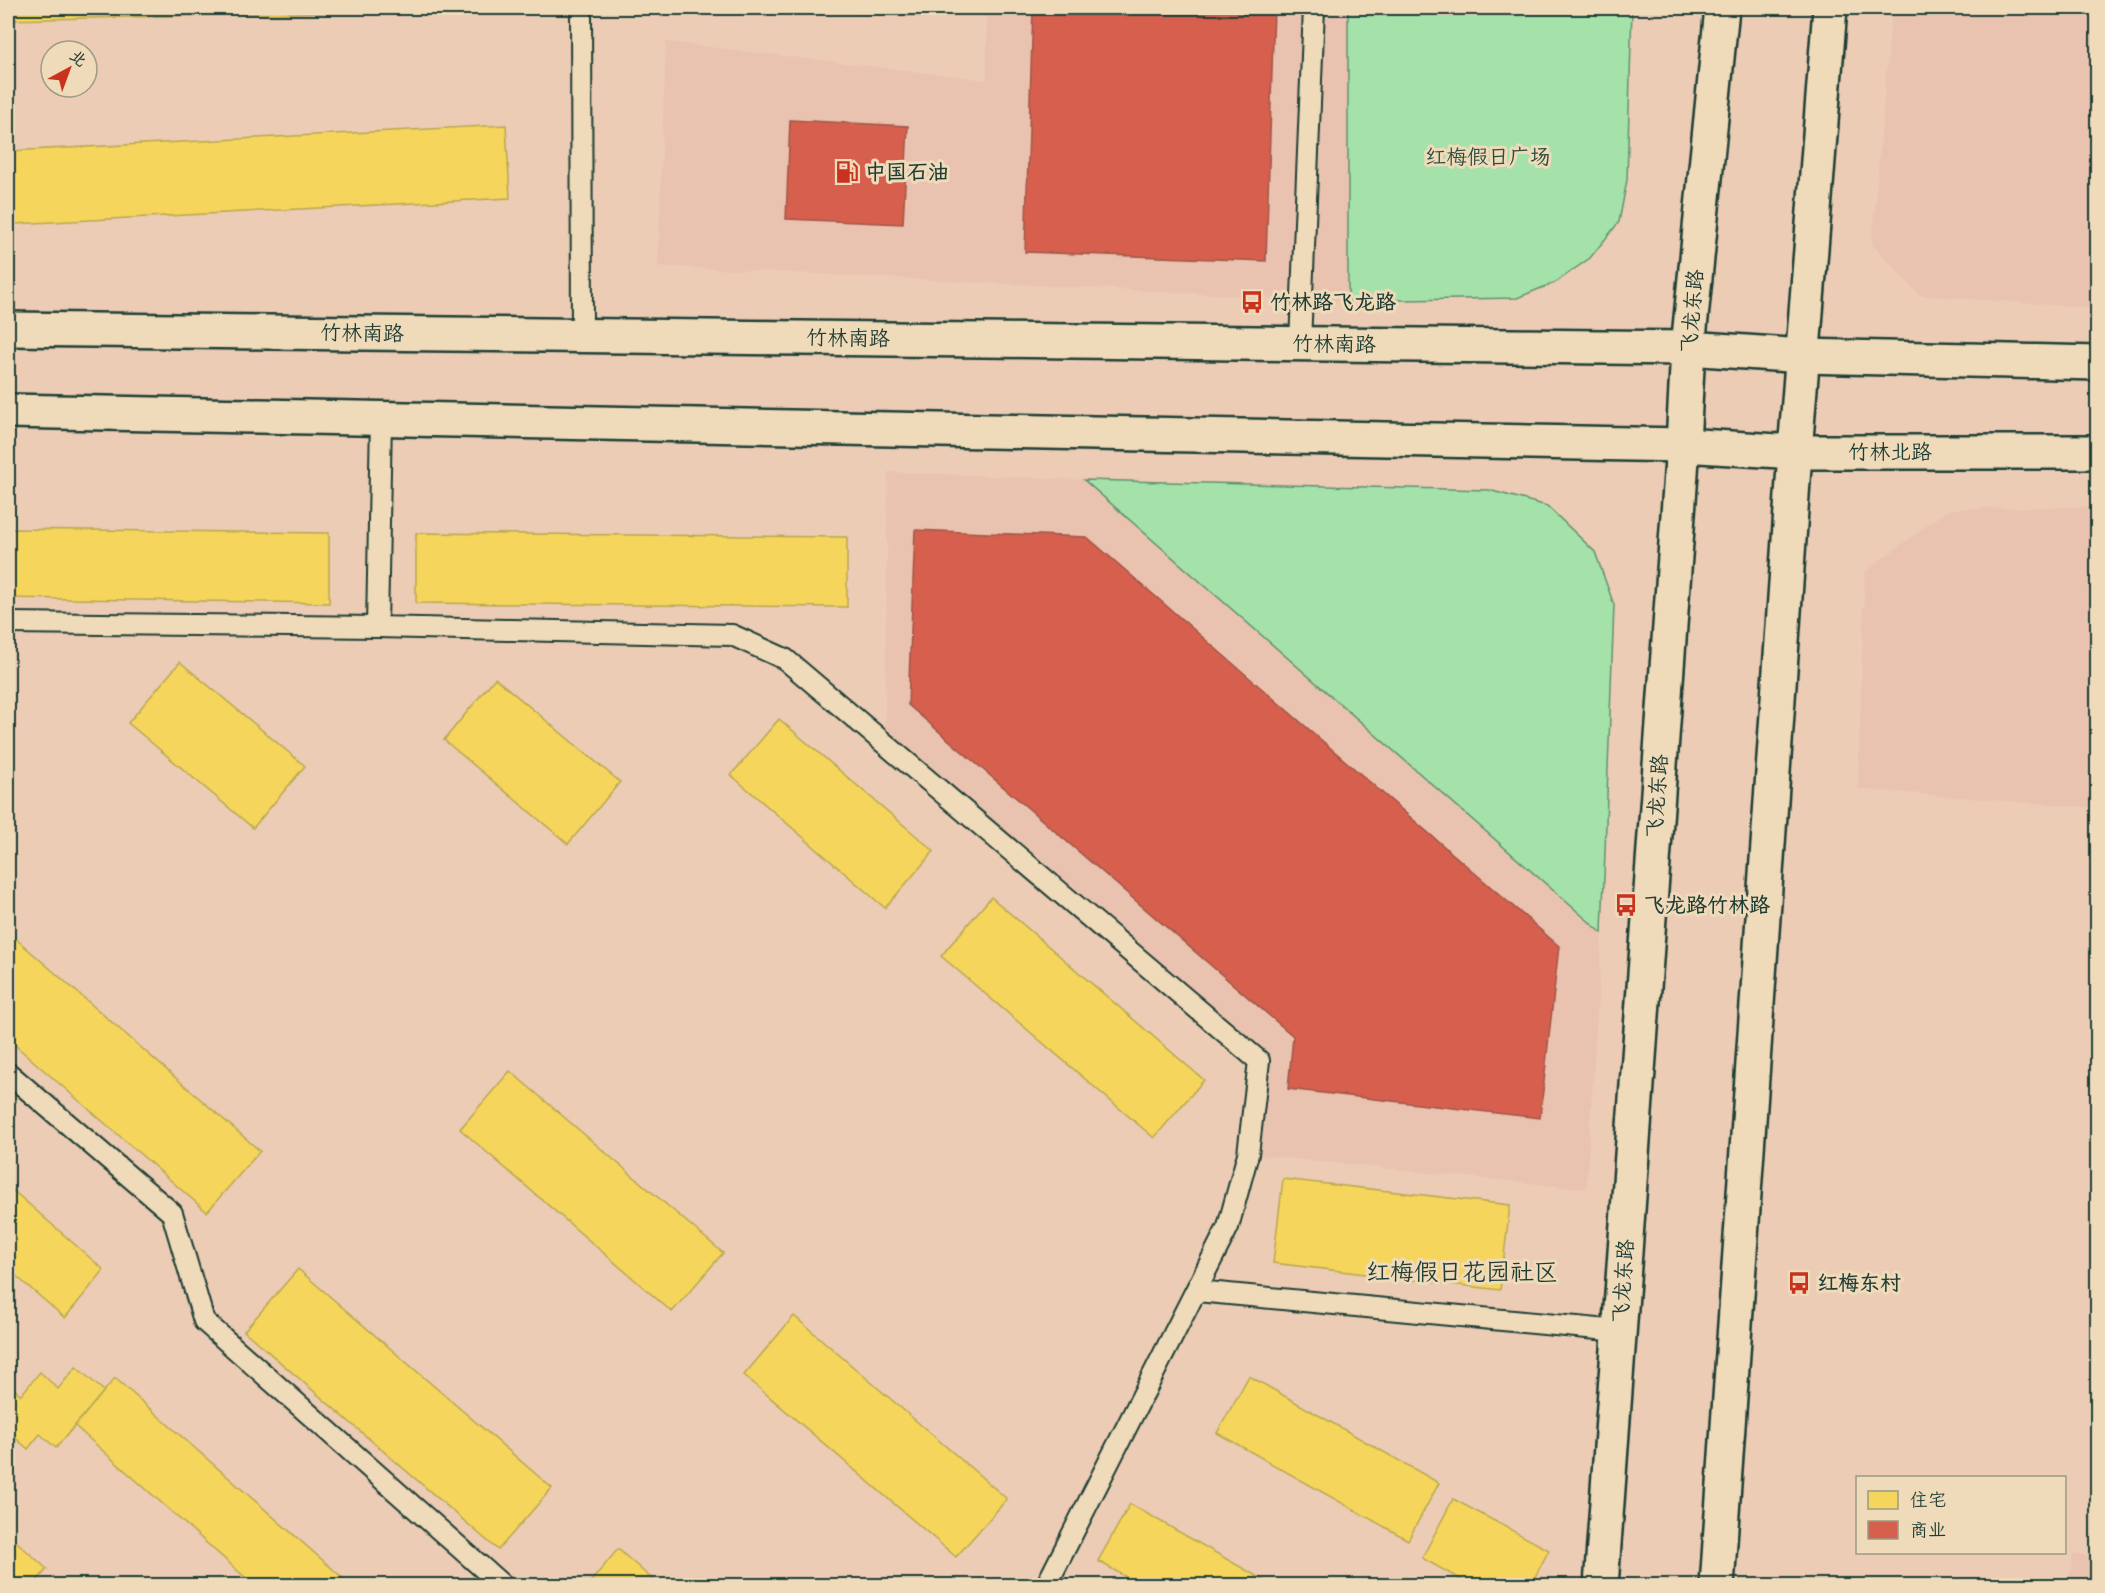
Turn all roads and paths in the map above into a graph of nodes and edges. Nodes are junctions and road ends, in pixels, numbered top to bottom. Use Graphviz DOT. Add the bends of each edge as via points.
graph roads {
  1 [pos="581,8"];
  2 [pos="1314,8"];
  3 [pos="1722,8"];
  4 [pos="1830,8"];
  5 [pos="8,329"];
  6 [pos="582,335"];
  7 [pos="1300,343"];
  8 [pos="1688,348"];
  9 [pos="1803,357"];
  10 [pos="2097,363"];
  11 [pos="8,411"];
  12 [pos="381,418"];
  13 [pos="1683,445"];
  14 [pos="1795,452"];
  15 [pos="2097,452"];
  16 [pos="8,623"];
  17 [pos="377,627"];
  18 [pos="8,1072"];
  19 [pos="1197,1291"];
  20 [pos="1619,1331"];
  21 [pos="503,1586"];
  22 [pos="1046,1586"];
  23 [pos="1600,1586"];
  24 [pos="1717,1586"];
  1 -- 6 [label="lane"];
  2 -- 7 [label="lane"];
  3 -- 8 [label="main road, 飞龙东路"];
  4 -- 9 [label="main road"];
  5 -- 6 [label="main road, 竹林南路"];
  6 -- 7 [label="main road, 竹林南路"];
  7 -- 8 [label="main road, 竹林南路"];
  8 -- 9 [label="main road"];
  8 -- 13 [label="main road, 飞龙东路"];
  9 -- 10 [label="main road"];
  9 -- 14 [label="main road"];
  11 -- 12 [label="main road"];
  12 -- 13 [label="main road"];
  12 -- 17 [label="lane"];
  13 -- 14 [label="main road, 竹林北路"];
  13 -- 20 [label="main road, 飞龙东路"];
  14 -- 15 [label="main road, 竹林北路"];
  14 -- 24 [label="main road"];
  16 -- 17 [label="lane"];
  17 -- 19 [label="lane" via="732,635 785,659 1258,1061 1248,1154 1228,1227"];
  18 -- 21 [label="lane" via="172,1214 204,1321"];
  19 -- 20 [label="lane"];
  19 -- 22 [label="lane"];
  20 -- 23 [label="main road, 飞龙东路"];
}
